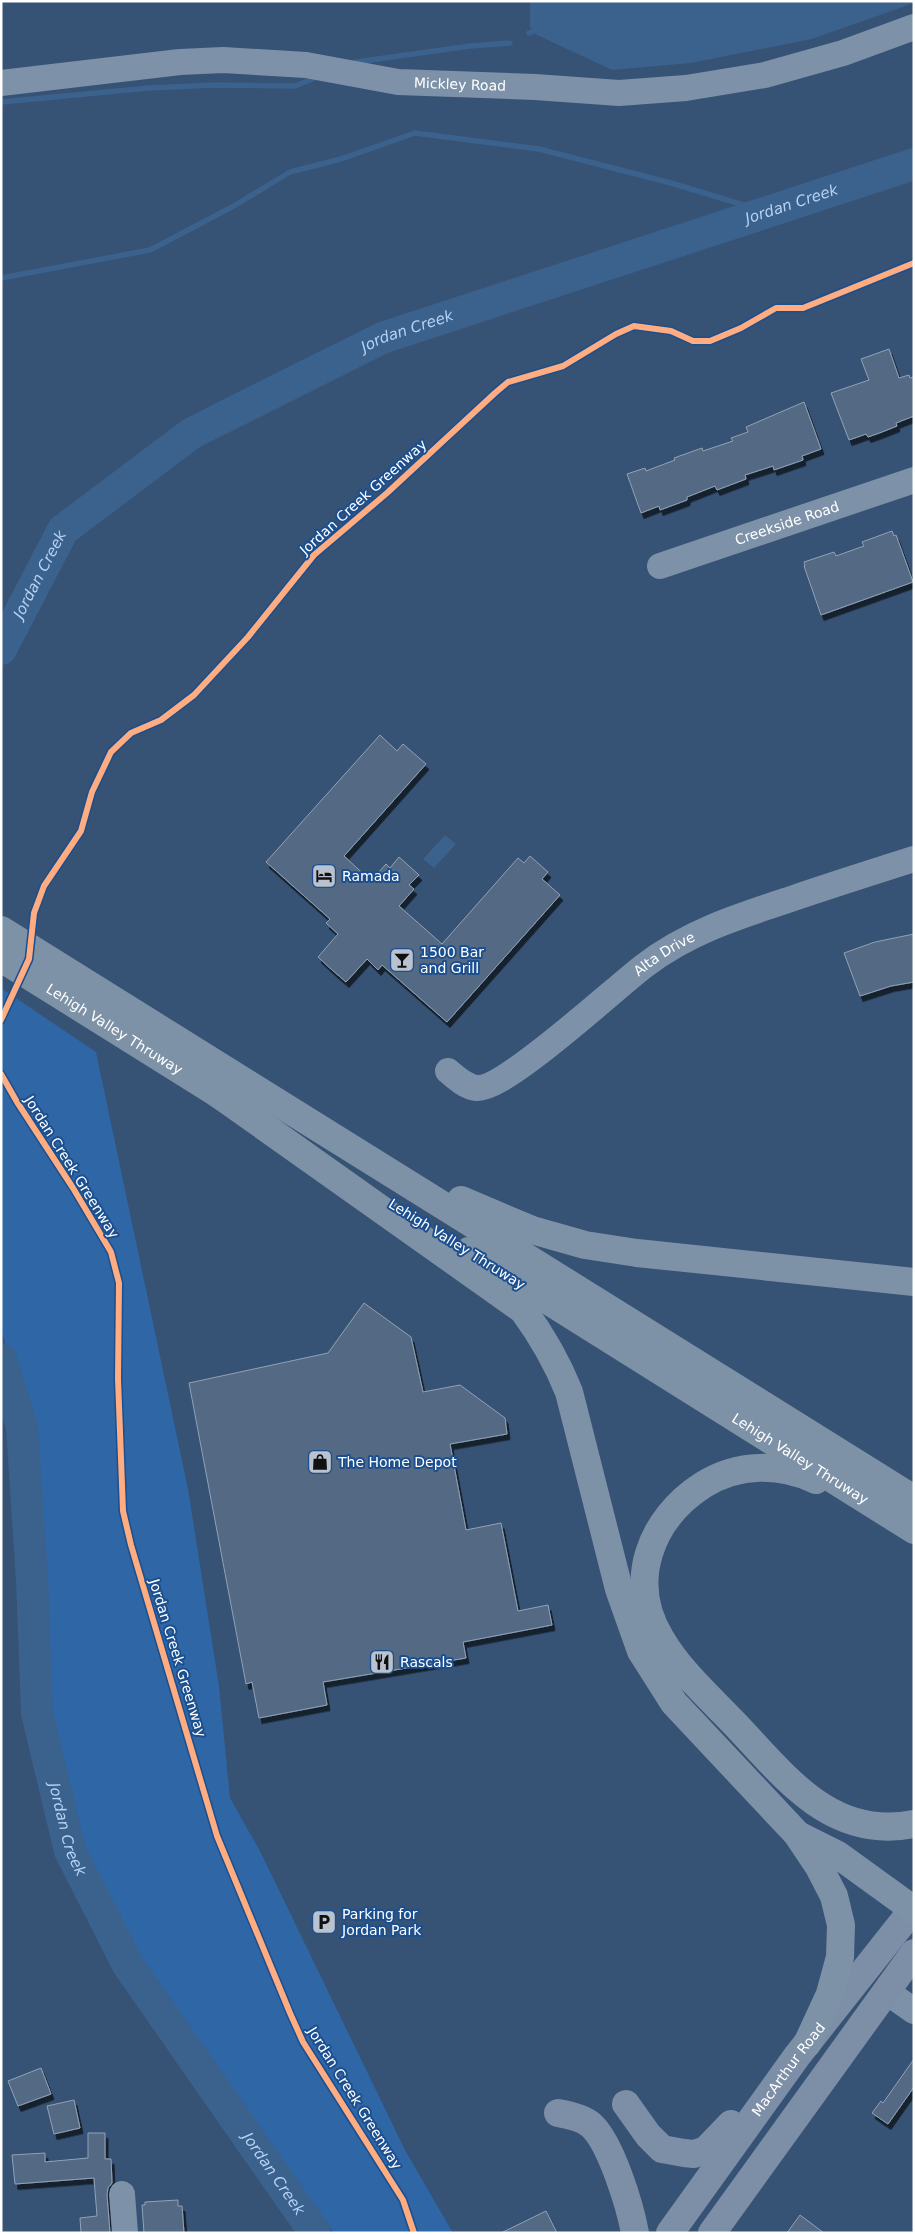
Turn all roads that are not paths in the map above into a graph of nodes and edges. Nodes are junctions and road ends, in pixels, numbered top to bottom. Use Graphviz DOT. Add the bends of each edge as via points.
graph roads {
  1 [pos="914,27"];
  2 [pos="1,83"];
  3 [pos="914,480"];
  4 [pos="660,566"];
  5 [pos="914,859"];
  6 [pos="1,930"];
  7 [pos="1,958"];
  8 [pos="55,977"];
  9 [pos="448,1071"];
  10 [pos="216,1093"];
  11 [pos="388,1170"];
  12 [pos="914,1282"];
  13 [pos="914,1499"];
  14 [pos="903,1523"];
  15 [pos="914,1824"];
  16 [pos="797,1834"];
  17 [pos="914,1909"];
  18 [pos="914,1953"];
  19 [pos="887,1992"];
  20 [pos="914,2012"];
  21 [pos="802,2050"];
  22 [pos="626,2104"];
  23 [pos="558,2113"];
  24 [pos="122,2194"];
  25 [pos="671,2232"];
  26 [pos="125,2233"];
  27 [pos="635,2233"];
  28 [pos="712,2233"];
  1 -- 2 [label="street, Mickley Road" via="804,65 726,83 619,94 398,82 306,65 223,60"];
  3 -- 4 [label="street, Creekside Road"];
  5 -- 9 [label="street, Alta Drive" via="696,933 644,966 517,1070 486,1087 468,1086"];
  6 -- 8 [label="highway, Lehigh Valley Thruway"];
  7 -- 8 [label="highway, Lehigh Valley Thruway"];
  8 -- 10 [label="highway, Lehigh Valley Thruway"];
  8 -- 11 [label="highway, Lehigh Valley Thruway"];
  10 -- 14 [label="highway, Lehigh Valley Thruway"];
  10 -- 16 [label="highway" via="523,1310 553,1356 569,1392 619,1589 641,1651 674,1703"];
  11 -- 12 [label="highway" via="532,1230 585,1246"];
  11 -- 13 [label="highway, Lehigh Valley Thruway"];
  14 -- 15 [label="highway" via="798,1472 757,1468 729,1473 695,1491 666,1518 649,1551 645,1588 654,1627 674,1659 802,1793 826,1810 854,1822 882,1827"];
  16 -- 17 [label="highway" via="838,1855"];
  16 -- 21 [label="highway" via="828,1882 841,1925 836,1975"];
  17 -- 21 [label="main road, MacArthur Road"];
  18 -- 19 [label="main road"];
  19 -- 20 [label="street"];
  19 -- 28 [label="main road"];
  21 -- 22 [label="main road" via="706,2150 694,2154 662,2149"];
  21 -- 25 [label="main road, MacArthur Road"];
  23 -- 27 [label="main road" via="590,2123 598,2133 622,2183"];
  24 -- 26 [label="street"];
}
